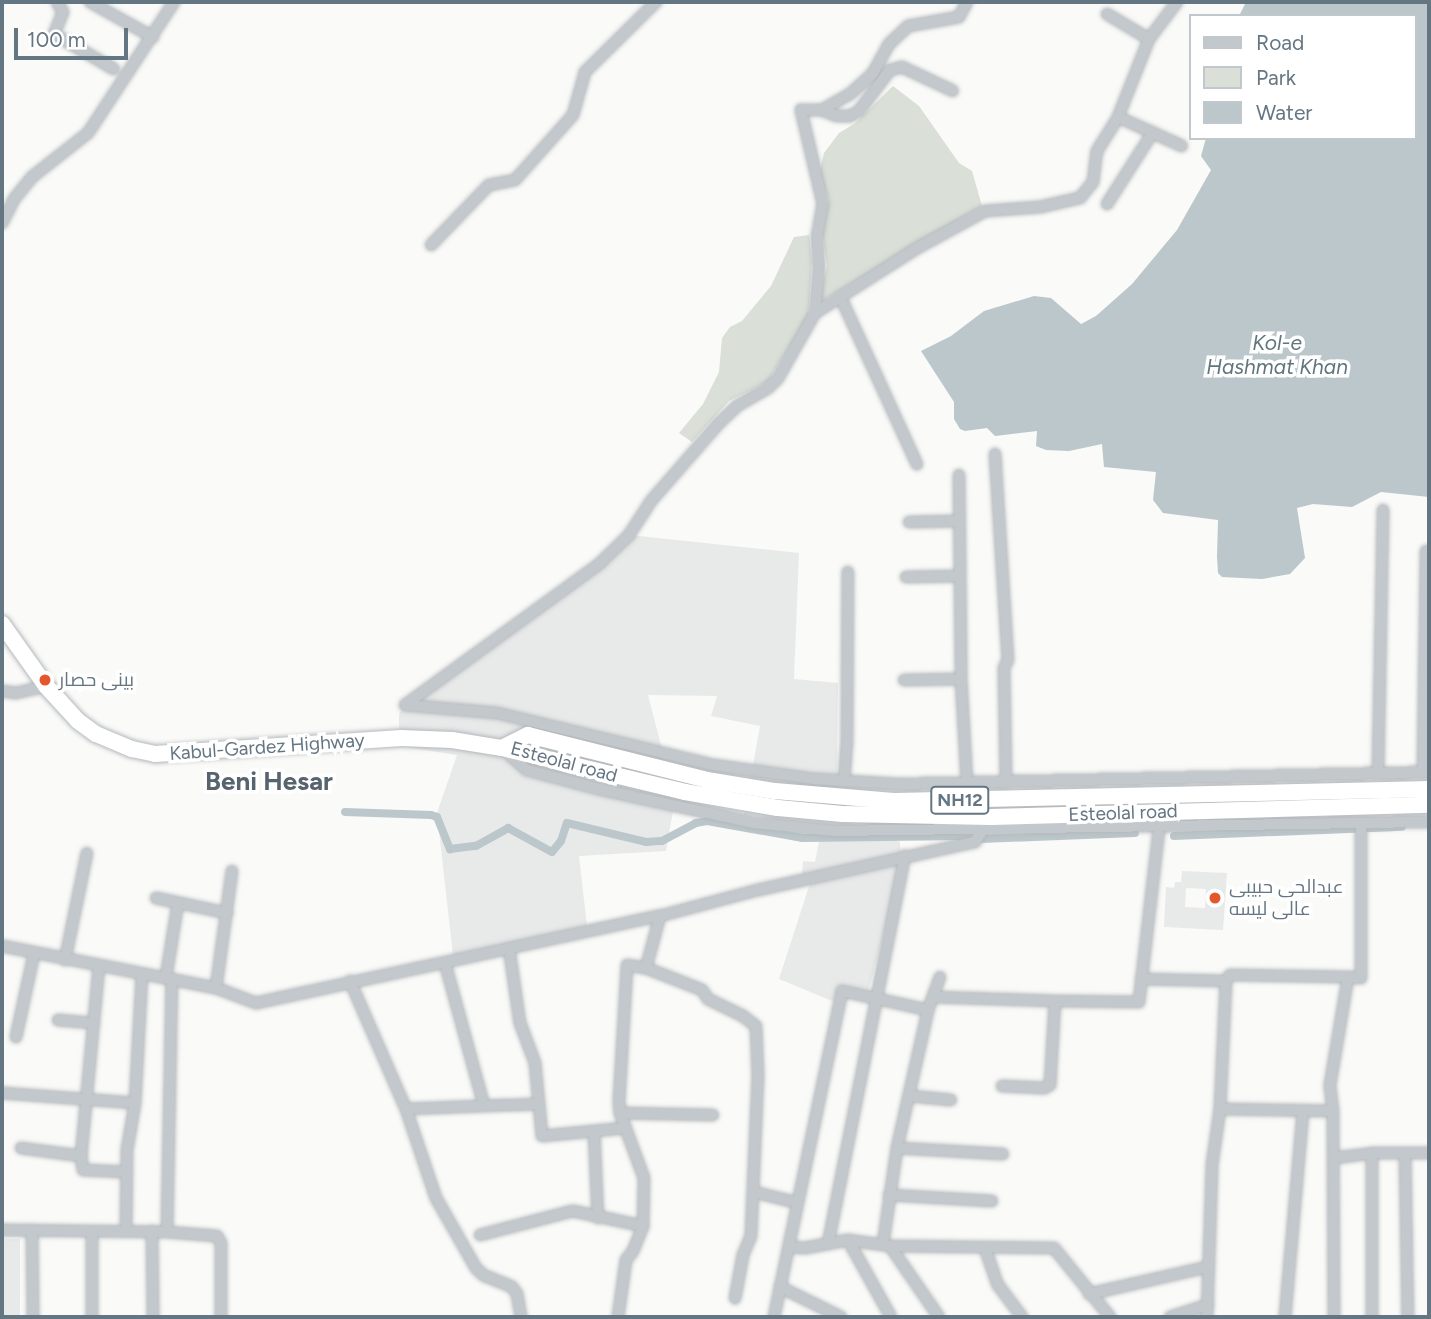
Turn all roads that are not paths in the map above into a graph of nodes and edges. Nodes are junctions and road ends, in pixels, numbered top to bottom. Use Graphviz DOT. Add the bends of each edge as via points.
graph roads {
  1 [pos="57,2"];
  2 [pos="90,2"];
  3 [pos="174,2"];
  4 [pos="656,2"];
  5 [pos="967,2"];
  6 [pos="1177,2"];
  7 [pos="1107,14"];
  8 [pos="153,37"];
  9 [pos="1149,39"];
  10 [pos="114,69"];
  11 [pos="953,91"];
  12 [pos="821,110"];
  13 [pos="1118,117"];
  14 [pos="1153,132"];
  15 [pos="1182,146"];
  16 [pos="1107,204"];
  17 [pos="2,223"];
  18 [pos="431,245"];
  19 [pos="840,296"];
  20 [pos="815,313"];
  21 [pos="995,454"];
  22 [pos="917,464"];
  23 [pos="959,475"];
  24 [pos="1382,510"];
  25 [pos="958,521"];
  26 [pos="909,522"];
  27 [pos="1426,551"];
  28 [pos="848,572"];
  29 [pos="960,576"];
  30 [pos="906,577"];
  31 [pos="2,624"];
  32 [pos="961,679"];
  33 [pos="904,680"];
  34 [pos="46,686"];
  35 [pos="2,691"];
  36 [pos="529,727"];
  37 [pos="502,748"];
  38 [pos="1378,772"];
  39 [pos="1426,772"];
  40 [pos="844,781"];
  41 [pos="1006,781"];
  42 [pos="967,782"];
  43 [pos="1429,789"];
  44 [pos="1429,805"];
  45 [pos="991,817"];
  46 [pos="1160,820"];
  47 [pos="1429,822"];
  48 [pos="1361,828"];
  49 [pos="982,831"];
  50 [pos="87,853"];
  51 [pos="905,856"];
  52 [pos="232,871"];
  53 [pos="156,898"];
  54 [pos="178,903"];
  55 [pos="227,913"];
  56 [pos="660,916"];
  57 [pos="2,946"];
  58 [pos="509,948"];
  59 [pos="34,954"];
  60 [pos="65,960"];
  61 [pos="446,963"];
  62 [pos="99,966"];
  63 [pos="646,968"];
  64 [pos="142,974"];
  65 [pos="940,977"];
  66 [pos="1349,977"];
  67 [pos="169,978"];
  68 [pos="1141,979"];
  69 [pos="351,981"];
  70 [pos="1226,981"];
  71 [pos="216,988"];
  72 [pos="933,997"];
  73 [pos="875,999"];
  74 [pos="1055,1001"];
  75 [pos="928,1010"];
  76 [pos="58,1020"];
  77 [pos="94,1023"];
  78 [pos="16,1037"];
  79 [pos="1002,1086"];
  80 [pos="2,1093"];
  81 [pos="910,1096"];
  82 [pos="87,1099"];
  83 [pos="951,1100"];
  84 [pos="135,1103"];
  85 [pos="539,1104"];
  86 [pos="484,1106"];
  87 [pos="406,1109"];
  88 [pos="1220,1109"];
  89 [pos="1303,1111"];
  90 [pos="1333,1111"];
  91 [pos="620,1113"];
  92 [pos="713,1115"];
  93 [pos="626,1128"];
  94 [pos="594,1131"];
  95 [pos="20,1148"];
  96 [pos="897,1148"];
  97 [pos="1372,1153"];
  98 [pos="1405,1153"];
  99 [pos="1429,1153"];
  100 [pos="1003,1154"];
  101 [pos="81,1156"];
  102 [pos="1334,1158"];
  103 [pos="127,1172"];
  104 [pos="754,1192"];
  105 [pos="889,1195"];
  106 [pos="992,1201"];
  107 [pos="798,1203"];
  108 [pos="598,1218"];
  109 [pos="643,1226"];
  110 [pos="2,1230"];
  111 [pos="32,1230"];
  112 [pos="126,1231"];
  113 [pos="152,1231"];
  114 [pos="92,1232"];
  115 [pos="167,1232"];
  116 [pos="480,1235"];
  117 [pos="848,1240"];
  118 [pos="828,1244"];
  119 [pos="886,1245"];
  120 [pos="790,1247"];
  121 [pos="985,1248"];
  122 [pos="1208,1267"];
  123 [pos="780,1287"];
  124 [pos="1089,1294"];
  125 [pos="735,1298"];
  126 [pos="1208,1305"];
  127 [pos="33,1317"];
  128 [pos="92,1317"];
  129 [pos="153,1317"];
  130 [pos="221,1317"];
  131 [pos="520,1317"];
  132 [pos="618,1317"];
  133 [pos="774,1317"];
  134 [pos="841,1317"];
  135 [pos="891,1317"];
  136 [pos="939,1317"];
  137 [pos="1022,1317"];
  138 [pos="1110,1317"];
  139 [pos="1170,1317"];
  140 [pos="1207,1317"];
  141 [pos="1285,1317"];
  142 [pos="1334,1317"];
  143 [pos="1372,1317"];
  144 [pos="1408,1317"];
  1 -- 10 [label="street" via="63,12 54,34"];
  2 -- 8 [label="street"];
  3 -- 8 [label="street"];
  4 -- 18 [label="street" via="586,72 573,115 515,180 489,185"];
  5 -- 12 [label="street" via="959,17 908,26 889,44 873,73 850,94"];
  6 -- 9 [label="street"];
  7 -- 9 [label="street"];
  8 -- 17 [label="street" via="88,133 32,177"];
  9 -- 13 [label="street"];
  11 -- 12 [label="street" via="902,66 890,69 859,111 850,116"];
  12 -- 20 [label="street" via="801,110 823,204 817,237"];
  13 -- 14 [label="street"];
  13 -- 19 [label="street" via="1097,152 1093,182 1080,198 985,211"];
  14 -- 15 [label="street"];
  14 -- 16 [label="street"];
  19 -- 20 [label="street"];
  19 -- 22 [label="street"];
  20 -- 36 [label="street" via="778,378 719,423 651,501 629,535 599,565 405,705 497,713"];
  21 -- 41 [label="street" via="1008,660 1004,668"];
  23 -- 25 [label="street"];
  24 -- 38 [label="street"];
  25 -- 26 [label="street"];
  25 -- 29 [label="street"];
  27 -- 39 [label="street"];
  28 -- 40 [label="street"];
  29 -- 30 [label="street"];
  29 -- 32 [label="street"];
  31 -- 34 [label="highway, Kabul-Gardez Highway / NH12"];
  32 -- 33 [label="street"];
  32 -- 42 [label="street"];
  34 -- 35 [label="street" via="16,693"];
  34 -- 37 [label="highway, Kabul-Gardez Highway / NH12" via="96,734 155,754 401,738"];
  36 -- 37 [label="highway, Esteolal road"];
  36 -- 40 [label="street" via="714,765"];
  36 -- 43 [label="highway, Esteolal road / NH12" via="708,779 775,792 894,801"];
  37 -- 45 [label="highway, Esteolal road / NH12" via="685,792 778,808"];
  37 -- 49 [label="street" via="527,770 753,823 836,831"];
  38 -- 39 [label="street"];
  38 -- 41 [label="street"];
  40 -- 42 [label="street"];
  41 -- 42 [label="street"];
  44 -- 46 [label="highway, Esteolal road / NH12"];
  45 -- 46 [label="highway, Esteolal road / NH12"];
  45 -- 49 [label="street"];
  46 -- 48 [label="street"];
  46 -- 49 [label="street"];
  46 -- 68 [label="street"];
  47 -- 48 [label="street"];
  48 -- 66 [label="street" via="1361,978"];
  49 -- 51 [label="street" via="975,842"];
  50 -- 60 [label="street"];
  51 -- 56 [label="street"];
  51 -- 73 [label="street"];
  52 -- 55 [label="street"];
  53 -- 54 [label="street"];
  54 -- 55 [label="street"];
  54 -- 67 [label="street"];
  55 -- 71 [label="street"];
  56 -- 58 [label="street"];
  56 -- 63 [label="street"];
  57 -- 59 [label="street"];
  58 -- 61 [label="street"];
  58 -- 85 [label="street" via="520,1023 535,1063"];
  59 -- 60 [label="street"];
  59 -- 78 [label="street"];
  60 -- 62 [label="street"];
  61 -- 69 [label="street"];
  61 -- 86 [label="street"];
  62 -- 64 [label="street"];
  62 -- 77 [label="street"];
  63 -- 91 [label="street" via="627,965"];
  63 -- 104 [label="street" via="702,990 708,999 756,1026"];
  64 -- 67 [label="street"];
  64 -- 84 [label="street"];
  65 -- 72 [label="street"];
  66 -- 70 [label="street" via="1230,975"];
  66 -- 90 [label="street" via="1330,1085"];
  67 -- 71 [label="street"];
  67 -- 115 [label="street"];
  68 -- 70 [label="street"];
  68 -- 74 [label="street" via="1139,1002"];
  69 -- 71 [label="street" via="256,1003"];
  69 -- 87 [label="street"];
  70 -- 88 [label="street"];
  72 -- 74 [label="street"];
  72 -- 75 [label="street"];
  73 -- 75 [label="street"];
  73 -- 107 [label="street" via="842,991"];
  73 -- 118 [label="street"];
  74 -- 79 [label="street" via="1050,1084 1044,1088"];
  75 -- 81 [label="street"];
  76 -- 77 [label="street"];
  77 -- 82 [label="street"];
  80 -- 82 [label="street"];
  81 -- 83 [label="street"];
  81 -- 96 [label="street"];
  82 -- 84 [label="street"];
  82 -- 101 [label="street"];
  84 -- 103 [label="street"];
  85 -- 86 [label="street"];
  85 -- 94 [label="street" via="542,1136"];
  86 -- 87 [label="street"];
  87 -- 131 [label="street" via="436,1198 476,1268 517,1294"];
  88 -- 89 [label="street"];
  88 -- 122 [label="street" via="1212,1165"];
  89 -- 90 [label="street"];
  89 -- 141 [label="street"];
  90 -- 102 [label="street"];
  91 -- 92 [label="street"];
  91 -- 93 [label="street"];
  93 -- 94 [label="street"];
  93 -- 109 [label="street" via="644,1178"];
  94 -- 108 [label="street"];
  95 -- 101 [label="street"];
  96 -- 100 [label="street"];
  96 -- 105 [label="street"];
  97 -- 98 [label="street"];
  97 -- 102 [label="street"];
  97 -- 143 [label="street"];
  98 -- 99 [label="street"];
  98 -- 144 [label="street"];
  101 -- 103 [label="street" via="83,1170"];
  102 -- 142 [label="street"];
  103 -- 112 [label="street"];
  104 -- 107 [label="street"];
  104 -- 125 [label="street" via="751,1236"];
  105 -- 106 [label="street"];
  105 -- 119 [label="street"];
  107 -- 120 [label="street"];
  108 -- 109 [label="street"];
  108 -- 116 [label="street" via="573,1211"];
  109 -- 132 [label="street" via="626,1260"];
  110 -- 111 [label="street"];
  111 -- 114 [label="street"];
  111 -- 127 [label="street"];
  112 -- 113 [label="street"];
  112 -- 114 [label="street"];
  113 -- 115 [label="street"];
  113 -- 129 [label="street"];
  114 -- 128 [label="street"];
  115 -- 130 [label="street" via="221,1238"];
  117 -- 118 [label="street"];
  117 -- 119 [label="street"];
  117 -- 135 [label="street"];
  118 -- 120 [label="street"];
  119 -- 121 [label="street"];
  119 -- 136 [label="street"];
  120 -- 123 [label="street"];
  121 -- 124 [label="street" via="1054,1248"];
  121 -- 137 [label="street" via="998,1285"];
  122 -- 124 [label="street"];
  122 -- 126 [label="street"];
  123 -- 133 [label="street"];
  123 -- 134 [label="street"];
  124 -- 138 [label="street"];
  126 -- 139 [label="street"];
  126 -- 140 [label="street"];
}
